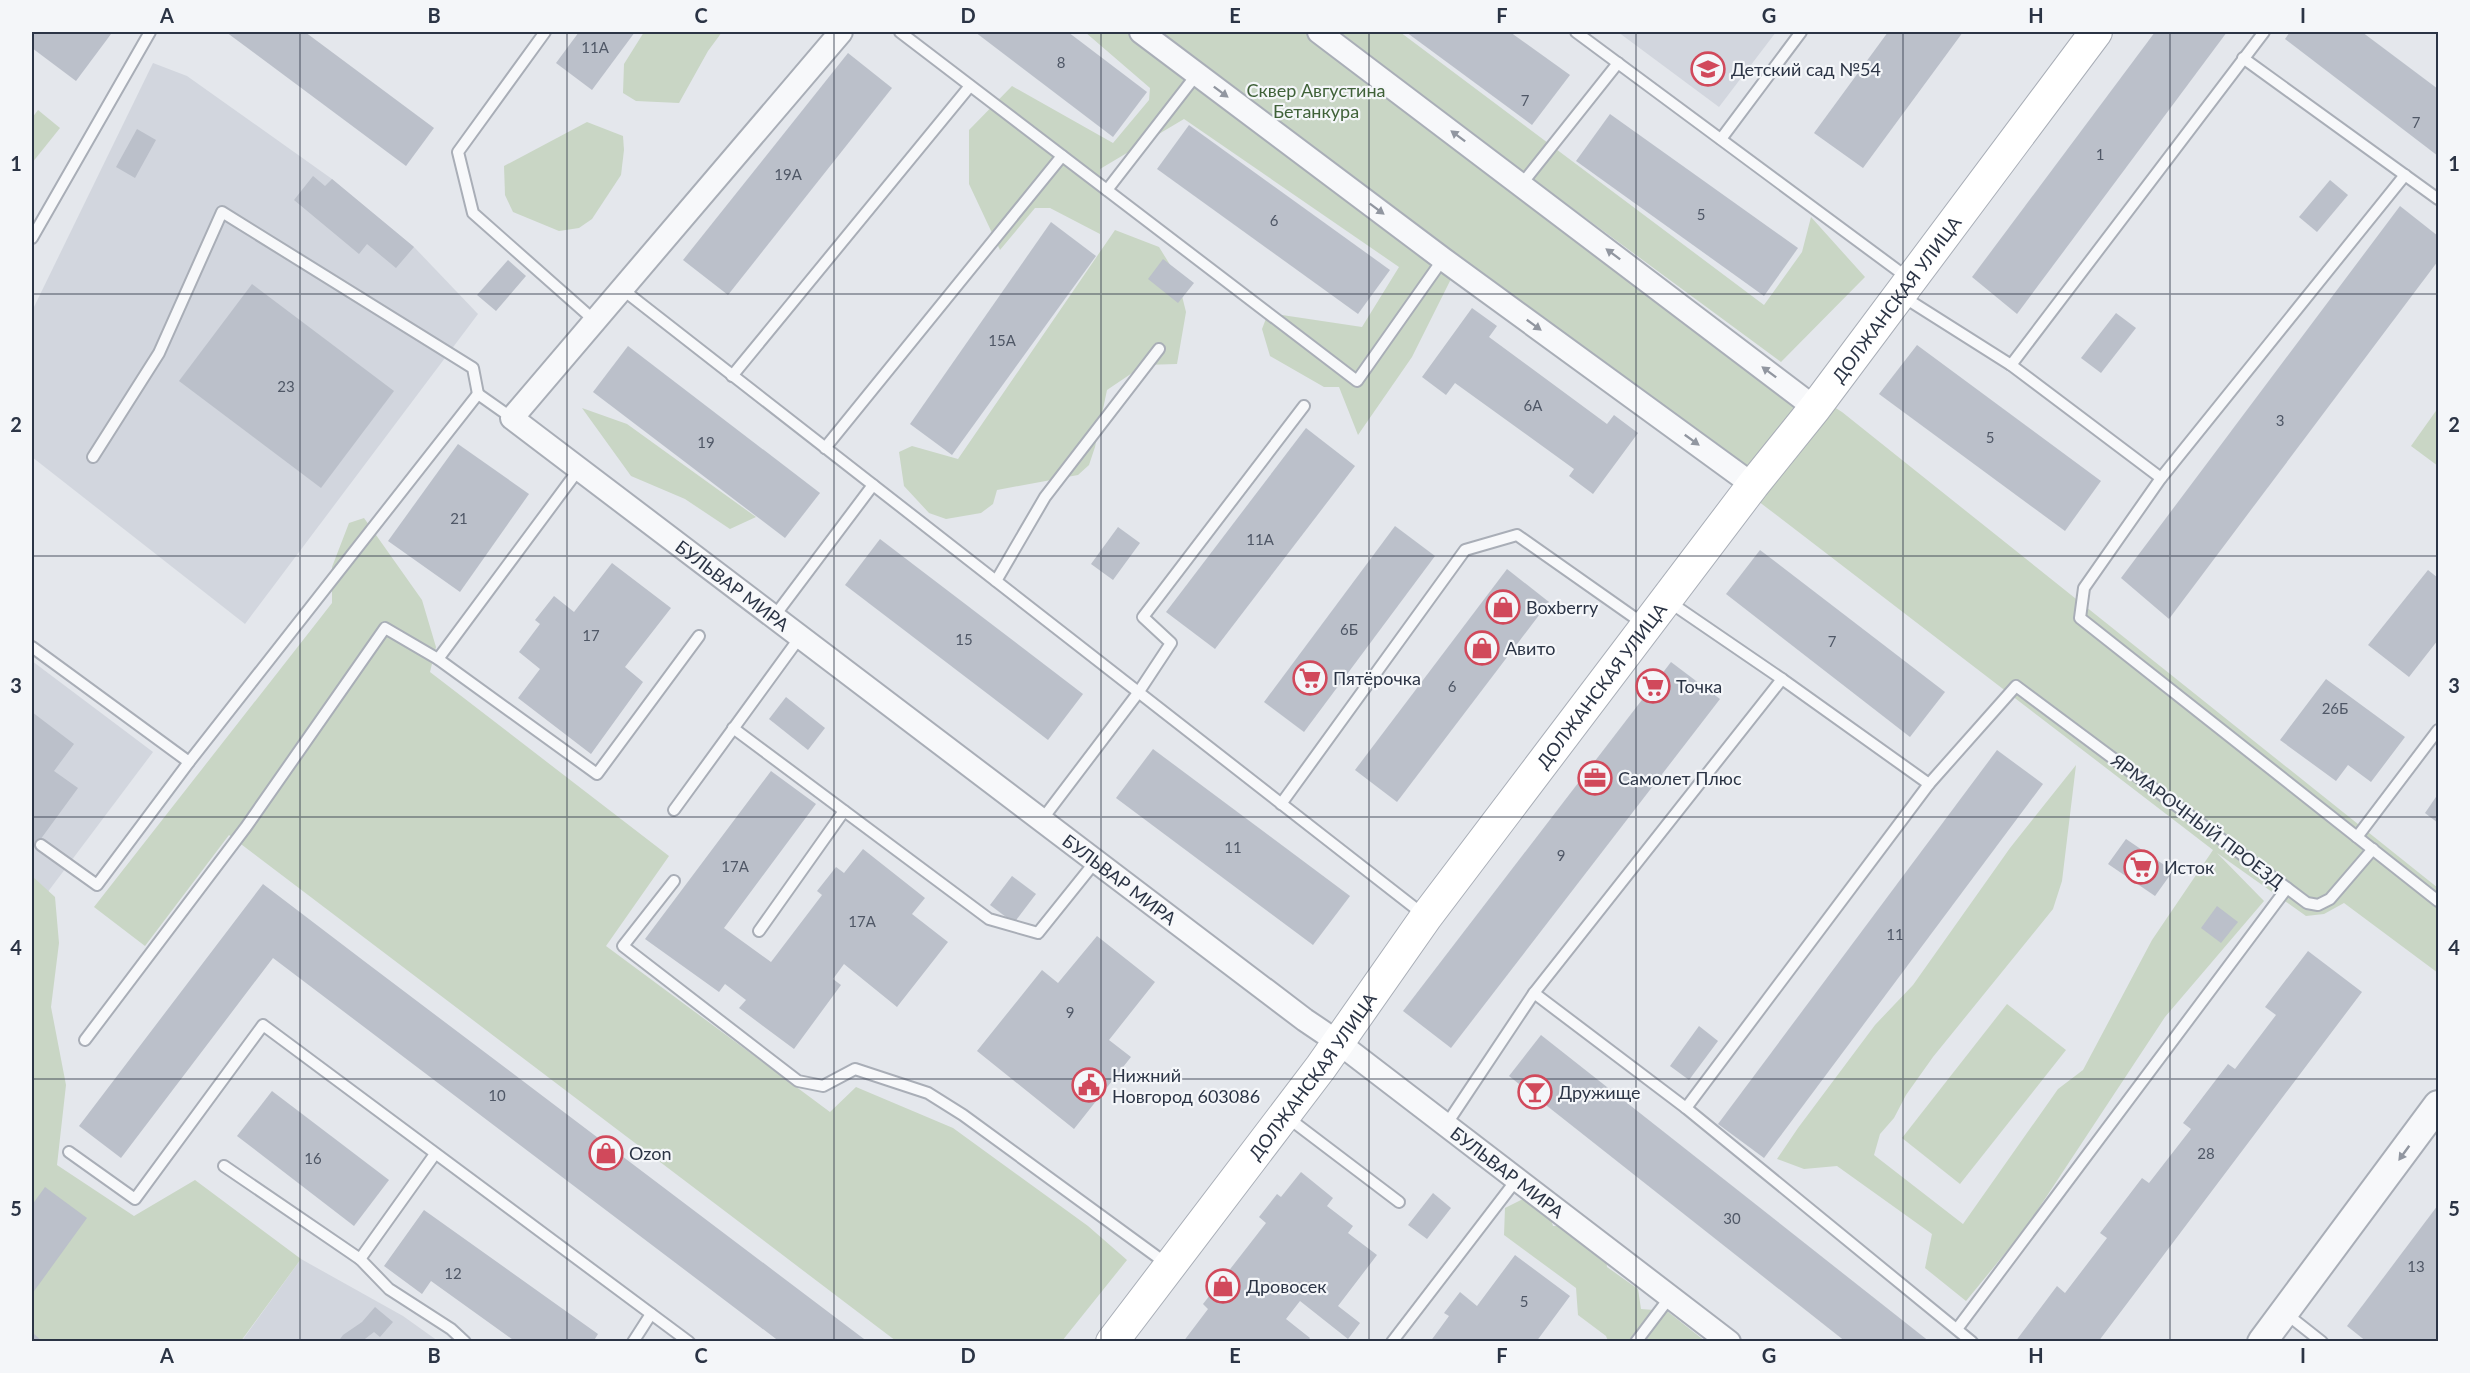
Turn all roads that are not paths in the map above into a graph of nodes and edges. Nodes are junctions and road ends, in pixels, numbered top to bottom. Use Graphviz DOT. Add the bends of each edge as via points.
graph roads {
  1 [pos="150,32"];
  2 [pos="545,32"];
  3 [pos="842,32"];
  4 [pos="900,32"];
  5 [pos="1141,32"];
  6 [pos="1319,32"];
  7 [pos="1576,32"];
  8 [pos="1801,32"];
  9 [pos="2096,32"];
  10 [pos="2264,32"];
  11 [pos="2243,58"];
  12 [pos="1618,63"];
  13 [pos="1197,74"];
  14 [pos="969,86"];
  15 [pos="1721,139"];
  16 [pos="1062,156"];
  17 [pos="2405,175"];
  18 [pos="1521,185"];
  19 [pos="1107,190"];
  20 [pos="2439,199"];
  21 [pos="32,238"];
  22 [pos="1443,259"];
  23 [pos="1905,287"];
  24 [pos="622,289"];
  25 [pos="595,321"];
  26 [pos="1159,349"];
  27 [pos="2011,365"];
  28 [pos="732,376"];
  29 [pos="478,394"];
  30 [pos="1304,406"];
  31 [pos="1815,408"];
  32 [pos="512,418"];
  33 [pos="825,448"];
  34 [pos="93,457"];
  35 [pos="579,469"];
  36 [pos="2161,477"];
  37 [pos="873,485"];
  38 [pos="1753,485"];
  39 [pos="996,581"];
  40 [pos="1666,600"];
  41 [pos="773,618"];
  42 [pos="1646,626"];
  43 [pos="699,636"];
  44 [pos="800,638"];
  45 [pos="32,647"];
  46 [pos="438,659"];
  47 [pos="1782,679"];
  48 [pos="1138,693"];
  49 [pos="733,728"];
  50 [pos="2439,730"];
  51 [pos="189,762"];
  52 [pos="1929,784"];
  53 [pos="1281,804"];
  54 [pos="674,810"];
  55 [pos="844,811"];
  56 [pos="1041,821"];
  57 [pos="2357,837"];
  58 [pos="41,845"];
  59 [pos="2373,849"];
  60 [pos="1095,862"];
  61 [pos="674,881"];
  62 [pos="2287,888"];
  63 [pos="2439,901"];
  64 [pos="1426,917"];
  65 [pos="759,931"];
  66 [pos="1534,993"];
  67 [pos="85,1040"];
  68 [pos="1339,1043"];
  69 [pos="2439,1106"];
  70 [pos="1686,1108"];
  71 [pos="1285,1115"];
  72 [pos="1446,1125"];
  73 [pos="69,1152"];
  74 [pos="435,1154"];
  75 [pos="224,1166"];
  76 [pos="1517,1179"];
  77 [pos="1399,1202"];
  78 [pos="360,1259"];
  79 [pos="1170,1266"];
  80 [pos="1670,1297"];
  81 [pos="2284,1312"];
  82 [pos="651,1314"];
  83 [pos="1957,1329"];
  84 [pos="465,1341"];
  85 [pos="633,1341"];
  86 [pos="689,1341"];
  87 [pos="1112,1341"];
  88 [pos="1392,1341"];
  89 [pos="1636,1341"];
  90 [pos="1729,1341"];
  91 [pos="1972,1341"];
  92 [pos="2262,1341"];
  93 [pos="2322,1341"];
  1 -- 21 [label="lane"];
  2 -- 25 [label="lane" via="458,152 473,213"];
  3 -- 24 [label="street"];
  4 -- 14 [label="lane"];
  5 -- 13 [label="street"];
  18 -- 6 [label="street, one-way"];
  7 -- 12 [label="lane"];
  8 -- 15 [label="lane"];
  9 -- 23 [label="main road, ДОЛЖАНСКАЯ УЛИЦА"];
  10 -- 11 [label="lane"];
  11 -- 17 [label="lane"];
  11 -- 27 [label="lane"];
  12 -- 15 [label="lane"];
  12 -- 18 [label="lane"];
  13 -- 19 [label="lane"];
  13 -- 22 [label="street, one-way"];
  14 -- 16 [label="lane"];
  14 -- 28 [label="lane"];
  15 -- 23 [label="lane"];
  16 -- 19 [label="lane"];
  16 -- 33 [label="lane"];
  17 -- 20 [label="lane"];
  17 -- 36 [label="lane"];
  31 -- 18 [label="street, one-way"];
  19 -- 22 [label="lane" via="1357,381"];
  22 -- 38 [label="street, one-way"];
  23 -- 27 [label="lane"];
  23 -- 31 [label="main road, ДОЛЖАНСКАЯ УЛИЦА"];
  24 -- 25 [label="street"];
  24 -- 28 [label="lane"];
  25 -- 32 [label="street"];
  26 -- 39 [label="lane" via="1045,497"];
  27 -- 36 [label="lane"];
  28 -- 33 [label="lane"];
  29 -- 32 [label="lane"];
  29 -- 34 [label="lane" via="473,368 222,212 159,353"];
  29 -- 51 [label="lane"];
  30 -- 48 [label="lane" via="1143,617 1171,643"];
  31 -- 38 [label="main road, ДОЛЖАНСКАЯ УЛИЦА"];
  32 -- 35 [label="street, БУЛЬВАР МИРА"];
  33 -- 37 [label="lane"];
  35 -- 41 [label="street, БУЛЬВАР МИРА"];
  35 -- 46 [label="lane"];
  36 -- 57 [label="lane" via="2084,588 2080,618"];
  37 -- 39 [label="lane"];
  37 -- 41 [label="lane"];
  38 -- 40 [label="main road, ДОЛЖАНСКАЯ УЛИЦА"];
  39 -- 48 [label="lane"];
  40 -- 42 [label="main road, ДОЛЖАНСКАЯ УЛИЦА"];
  40 -- 47 [label="lane"];
  41 -- 44 [label="street, БУЛЬВАР МИРА"];
  42 -- 53 [label="lane" via="1517,535 1465,550"];
  42 -- 64 [label="main road, ДОЛЖАНСКАЯ УЛИЦА"];
  43 -- 46 [label="lane" via="597,774"];
  44 -- 49 [label="lane"];
  44 -- 56 [label="street, БУЛЬВАР МИРА"];
  45 -- 51 [label="lane"];
  46 -- 67 [label="lane" via="385,628 246,827"];
  47 -- 52 [label="lane"];
  47 -- 66 [label="lane"];
  48 -- 53 [label="lane"];
  48 -- 56 [label="lane"];
  49 -- 54 [label="lane"];
  49 -- 55 [label="lane"];
  50 -- 57 [label="lane"];
  51 -- 58 [label="lane" via="97,885"];
  52 -- 62 [label="lane, ЯРМАРОЧНЫЙ ПРОЕЗД" via="2016,686"];
  52 -- 70 [label="lane"];
  53 -- 64 [label="lane"];
  55 -- 60 [label="lane" via="989,919 1038,933"];
  55 -- 65 [label="lane"];
  56 -- 60 [label="street, БУЛЬВАР МИРА"];
  57 -- 59 [label="lane"];
  59 -- 62 [label="lane, ЯРМАРОЧНЫЙ ПРОЕЗД" via="2331,899 2318,905 2307,903"];
  59 -- 63 [label="lane"];
  60 -- 68 [label="street, БУЛЬВАР МИРА"];
  61 -- 79 [label="lane" via="623,946 798,1081 823,1086 855,1069 928,1093"];
  62 -- 83 [label="lane"];
  64 -- 68 [label="main road, ДОЛЖАНСКАЯ УЛИЦА"];
  66 -- 70 [label="lane"];
  66 -- 72 [label="lane"];
  68 -- 71 [label="main road, ДОЛЖАНСКАЯ УЛИЦА"];
  68 -- 72 [label="street, БУЛЬВАР МИРА"];
  69 -- 81 [label="street, one-way"];
  70 -- 83 [label="lane"];
  71 -- 77 [label="lane"];
  71 -- 79 [label="main road, ДОЛЖАНСКАЯ УЛИЦА"];
  72 -- 76 [label="street, БУЛЬВАР МИРА"];
  73 -- 74 [label="lane" via="135,1199 263,1025"];
  74 -- 78 [label="lane"];
  74 -- 82 [label="lane"];
  75 -- 78 [label="lane"];
  76 -- 80 [label="street, БУЛЬВАР МИРА"];
  76 -- 88 [label="lane"];
  78 -- 84 [label="lane" via="389,1289"];
  79 -- 87 [label="main road, ДОЛЖАНСКАЯ УЛИЦА"];
  80 -- 89 [label="lane"];
  80 -- 90 [label="street, БУЛЬВАР МИРА"];
  81 -- 92 [label="street"];
  81 -- 93 [label="lane"];
  82 -- 85 [label="lane"];
  82 -- 86 [label="lane"];
  83 -- 91 [label="lane"];
}
